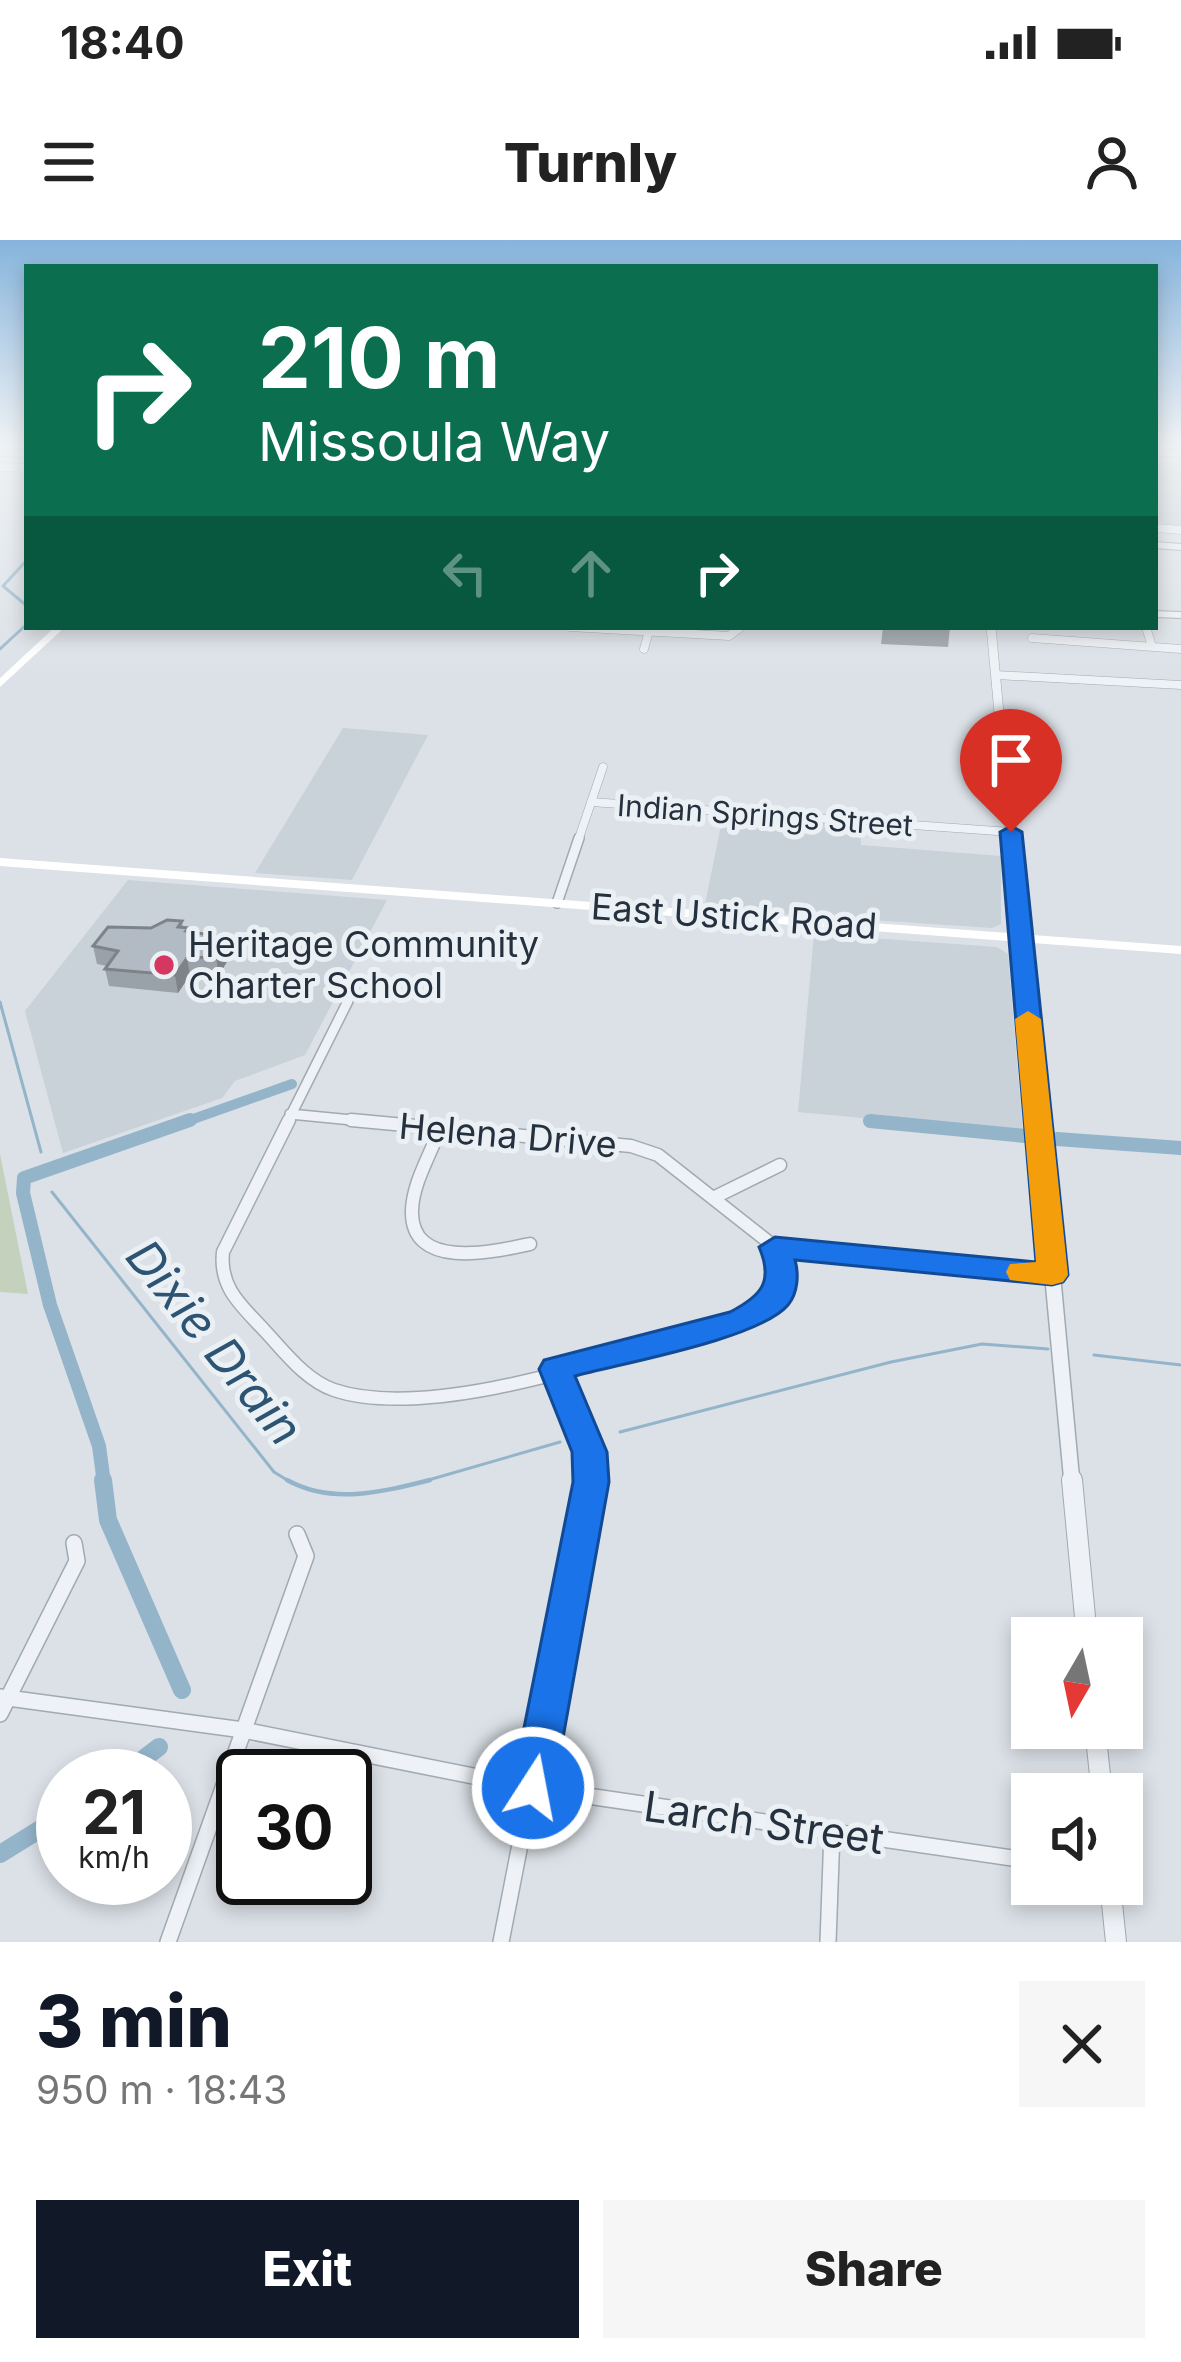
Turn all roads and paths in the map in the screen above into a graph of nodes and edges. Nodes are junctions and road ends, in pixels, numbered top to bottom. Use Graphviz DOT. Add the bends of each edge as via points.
graph roads {
  1 [pos="57,630"];
  2 [pos="625,630"];
  3 [pos="991,630"];
  4 [pos="1147,630"];
  5 [pos="739,631"];
  6 [pos="650,632"];
  7 [pos="1032,638"];
  8 [pos="1152,647"];
  9 [pos="644,649"];
  10 [pos="1181,649"];
  11 [pos="996,675"];
  12 [pos="0,684"];
  13 [pos="1181,685"];
  14 [pos="603,767"];
  15 [pos="591,802"];
  16 [pos="1011,832"];
  17 [pos="0,862"];
  18 [pos="557,903"];
  19 [pos="1021,938"];
  20 [pos="1181,950"];
  21 [pos="348,1001"];
  22 [pos="290,1114"];
  23 [pos="440,1128"];
  24 [pos="780,1166"];
  25 [pos="713,1198"];
  26 [pos="530,1244"];
  27 [pos="775,1247"];
  28 [pos="1052,1275"];
  29 [pos="555,1369"];
  30 [pos="297,1534"];
  31 [pos="74,1544"];
  32 [pos="1085,1617"];
  33 [pos="3,1703"];
  34 [pos="243,1730"];
  35 [pos="533,1788"];
  36 [pos="832,1832"];
  37 [pos="1011,1858"];
  38 [pos="1112,1905"];
  39 [pos="168,1942"];
  40 [pos="501,1942"];
  41 [pos="828,1942"];
  42 [pos="1116,1942"];
  1 -- 12 [label="main road"];
  2 -- 6 [label="street"];
  3 -- 11 [label="street"];
  4 -- 8 [label="street"];
  5 -- 6 [label="street"];
  6 -- 9 [label="street"];
  7 -- 8 [label="street"];
  8 -- 10 [label="street"];
  11 -- 13 [label="street"];
  11 -- 16 [label="street"];
  14 -- 15 [label="street"];
  15 -- 16 [label="street, Indian Springs Street"];
  15 -- 18 [label="street"];
  16 -- 19 [label="street"];
  17 -- 18 [label="main road, East Ustick Road"];
  18 -- 19 [label="main road, East Ustick Road"];
  19 -- 20 [label="main road, East Ustick Road"];
  19 -- 28 [label="street"];
  21 -- 22 [label="street"];
  22 -- 23 [label="street, Helena Drive"];
  22 -- 29 [label="street" via="223,1252 224,1284 299,1367 332,1390 382,1402"];
  23 -- 25 [label="street, Helena Drive" via="632,1146 658,1155"];
  23 -- 26 [label="street" via="412,1205 415,1230 458,1255"];
  24 -- 25 [label="street"];
  25 -- 27 [label="street, Helena Drive"];
  27 -- 28 [label="street"];
  27 -- 29 [label="street" via="781,1282 764,1308"];
  28 -- 32 [label="street"];
  29 -- 35 [label="street" via="590,1452 591,1482"];
  30 -- 34 [label="street" via="306,1556"];
  31 -- 33 [label="street" via="76,1561"];
  33 -- 34 [label="street, Larch Street"];
  34 -- 35 [label="street, Larch Street"];
  34 -- 39 [label="street"];
  35 -- 36 [label="street, Larch Street"];
  35 -- 40 [label="street"];
  36 -- 37 [label="street, Larch Street"];
  36 -- 41 [label="street"];
  38 -- 42 [label="street"];
}
